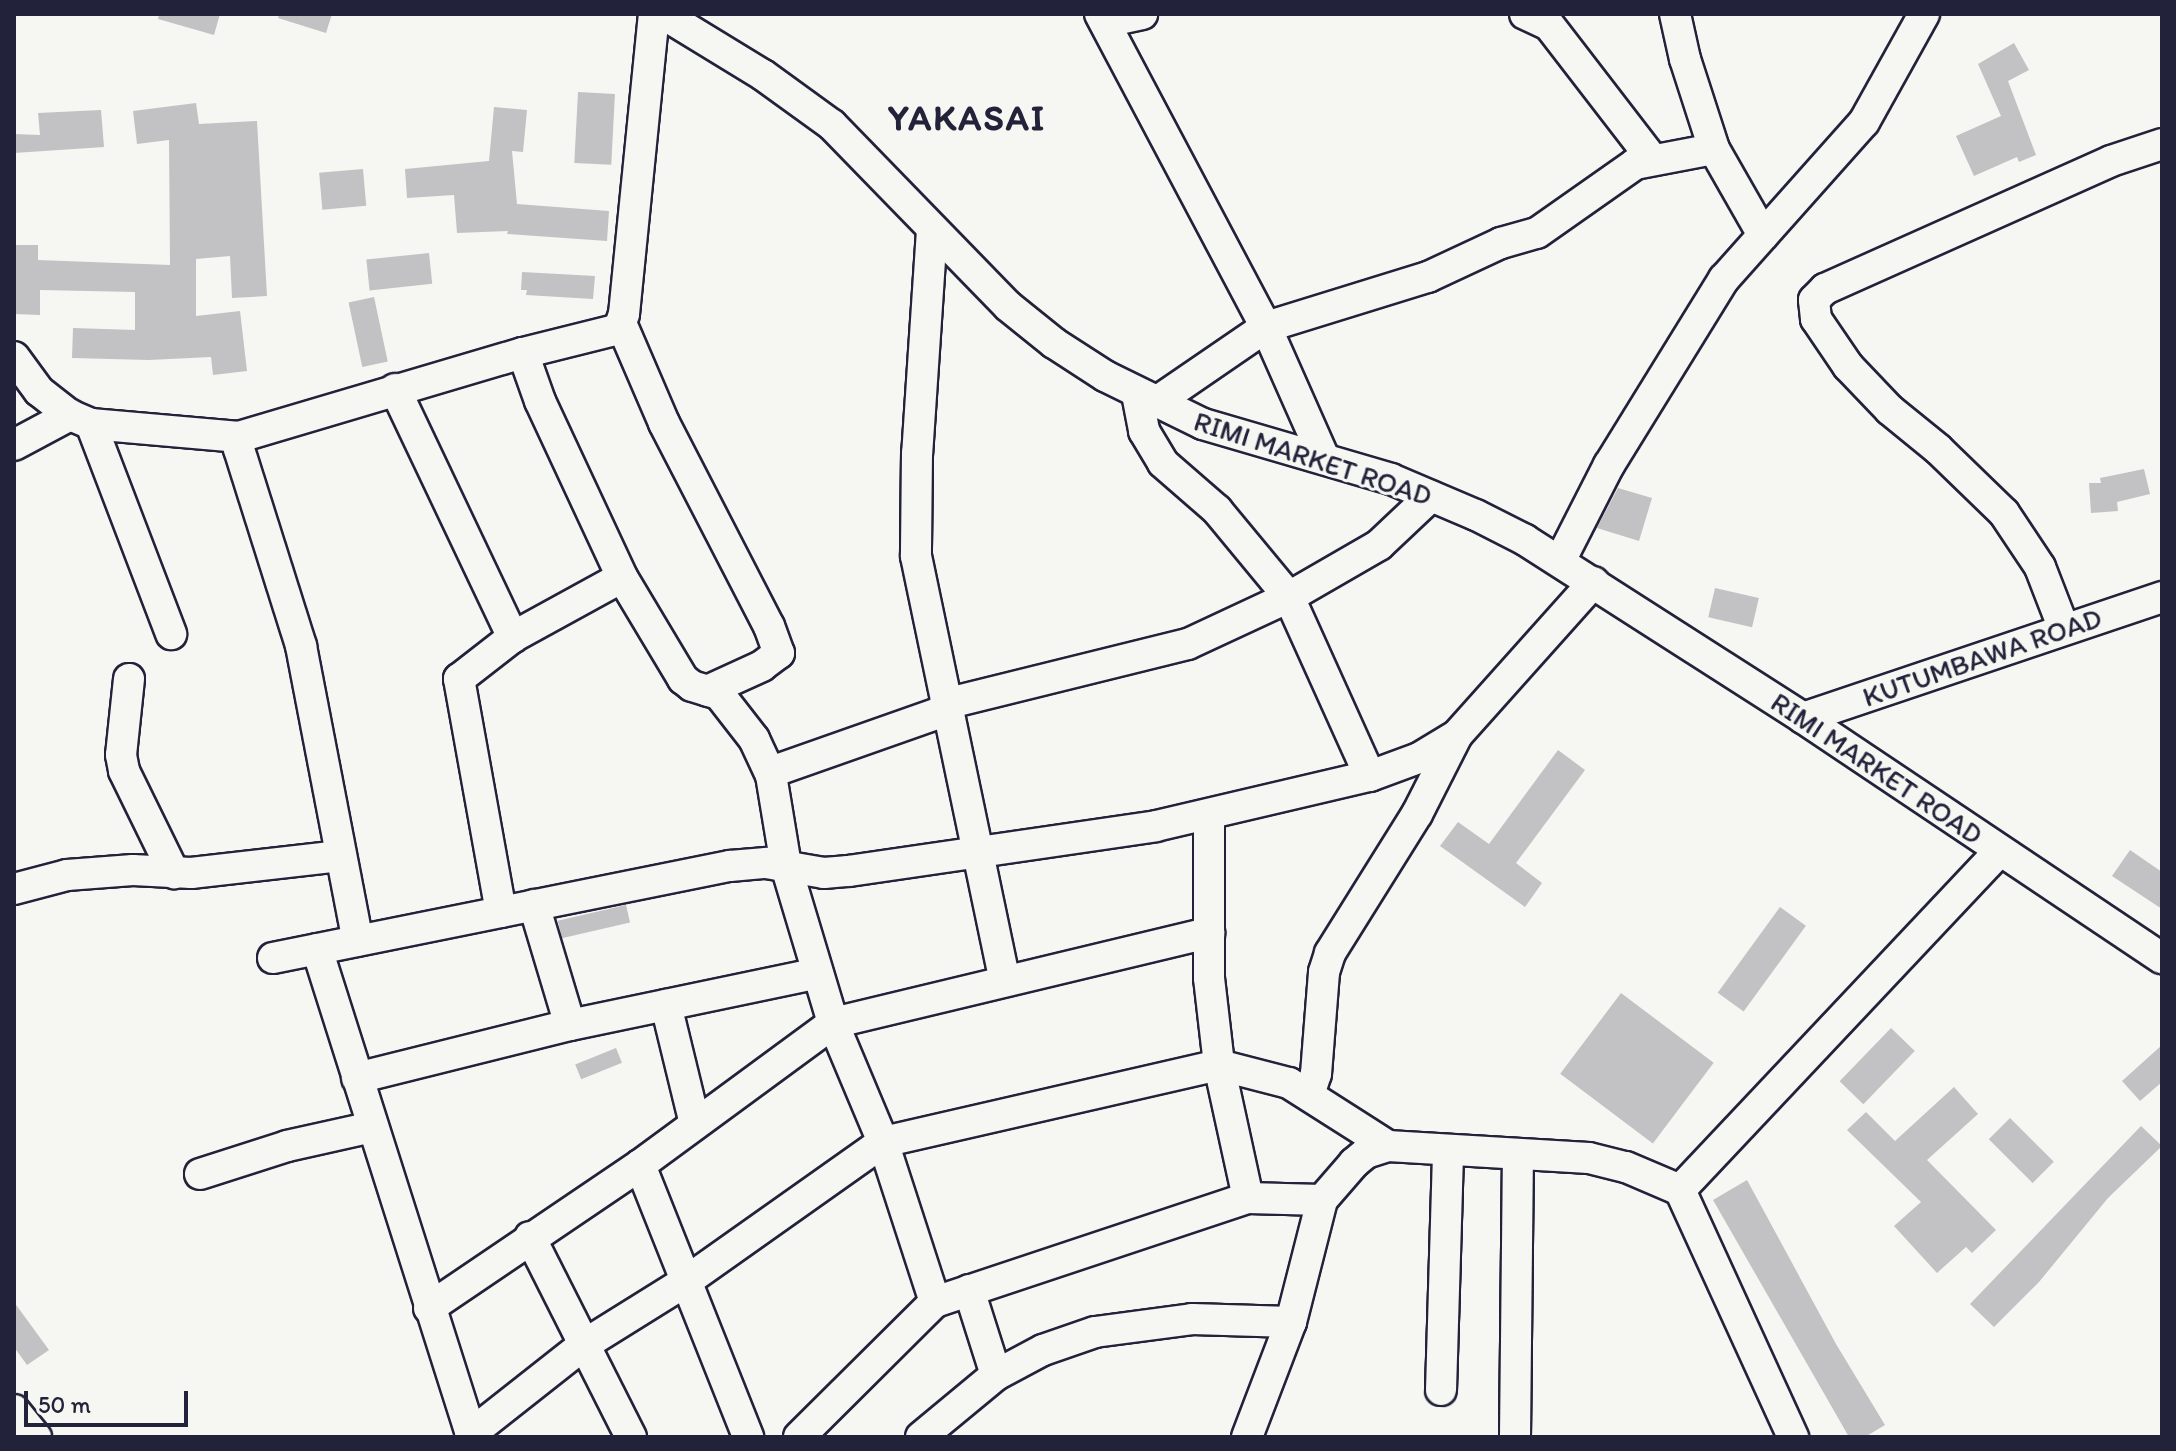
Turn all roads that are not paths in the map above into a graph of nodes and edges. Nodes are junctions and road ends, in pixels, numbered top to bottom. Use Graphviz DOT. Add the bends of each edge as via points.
graph roads {
  1 [pos="654,14"];
  2 [pos="663,14"];
  3 [pos="1142,14"];
  4 [pos="1525,14"];
  5 [pos="1675,14"];
  6 [pos="1924,14"];
  7 [pos="1103,18"];
  8 [pos="701,23"];
  9 [pos="2162,144"];
  10 [pos="1714,149"];
  11 [pos="1653,160"];
  12 [pos="932,230"];
  13 [pos="1763,235"];
  14 [pos="621,323"];
  15 [pos="1266,327"];
  16 [pos="523,353"];
  17 [pos="14,357"];
  18 [pos="395,389"];
  19 [pos="1146,398"];
  20 [pos="80,420"];
  21 [pos="239,437"];
  22 [pos="14,445"];
  23 [pos="1324,458"];
  24 [pos="1431,496"];
  25 [pos="1560,561"];
  26 [pos="622,577"];
  27 [pos="1594,582"];
  28 [pos="1289,597"];
  29 [pos="2162,597"];
  30 [pos="2064,629"];
  31 [pos="171,634"];
  32 [pos="513,637"];
  33 [pos="129,679"];
  34 [pos="707,691"];
  35 [pos="946,707"];
  36 [pos="1803,718"];
  37 [pos="1457,735"];
  38 [pos="771,775"];
  39 [pos="1370,776"];
  40 [pos="1209,815"];
  41 [pos="2000,851"];
  42 [pos="976,853"];
  43 [pos="340,856"];
  44 [pos="786,866"];
  45 [pos="174,873"];
  46 [pos="14,889"];
  47 [pos="534,905"];
  48 [pos="501,912"];
  49 [pos="1209,933"];
  50 [pos="358,941"];
  51 [pos="317,949"];
  52 [pos="273,958"];
  53 [pos="2162,958"];
  54 [pos="818,973"];
  55 [pos="1004,979"];
  56 [pos="666,1005"];
  57 [pos="833,1023"];
  58 [pos="570,1025"];
  59 [pos="1219,1065"];
  60 [pos="357,1078"];
  61 [pos="1309,1095"];
  62 [pos="695,1124"];
  63 [pos="373,1127"];
  64 [pos="883,1142"];
  65 [pos="1388,1146"];
  66 [pos="1448,1152"];
  67 [pos="1518,1156"];
  68 [pos="640,1165"];
  69 [pos="200,1174"];
  70 [pos="1680,1190"];
  71 [pos="1248,1198"];
  72 [pos="1322,1200"];
  73 [pos="530,1237"];
  74 [pos="688,1280"];
  75 [pos="969,1290"];
  76 [pos="935,1302"];
  77 [pos="429,1308"];
  78 [pos="1291,1322"];
  79 [pos="582,1346"];
  80 [pos="996,1375"];
  81 [pos="1441,1390"];
  82 [pos="14,1410"];
  83 [pos="36,1437"];
  84 [pos="631,1437"];
  85 [pos="748,1437"];
  86 [pos="799,1437"];
  87 [pos="921,1437"];
  88 [pos="1247,1437"];
  89 [pos="1515,1437"];
  90 [pos="1793,1437"];
  1 -- 14 [label="street"];
  2 -- 8 [label="street, RIMI MARKET ROAD"];
  3 -- 7 [label="street"];
  4 -- 11 [label="street" via="1549,25"];
  5 -- 10 [label="street"];
  6 -- 13 [label="street" via="1864,122"];
  7 -- 15 [label="street"];
  8 -- 12 [label="street, RIMI MARKET ROAD" via="832,125"];
  9 -- 30 [label="street" via="2111,161 1825,289 1814,300 1816,319 1848,366 2004,513 2040,567"];
  10 -- 11 [label="street"];
  10 -- 13 [label="street"];
  11 -- 15 [label="street" via="1607,180 1537,233 1501,243 1428,277"];
  12 -- 19 [label="street, RIMI MARKET ROAD" via="970,271 1054,343"];
  12 -- 35 [label="street" via="917,453 916,556"];
  13 -- 25 [label="street" via="1724,279 1609,465"];
  14 -- 16 [label="street" via="619,329"];
  14 -- 34 [label="street" via="664,423 779,653"];
  15 -- 19 [label="street"];
  15 -- 23 [label="street"];
  16 -- 18 [label="street"];
  16 -- 26 [label="street"];
  17 -- 20 [label="street" via="26,377"];
  18 -- 21 [label="street"];
  18 -- 32 [label="street"];
  19 -- 23 [label="street, RIMI MARKET ROAD" via="1251,440"];
  19 -- 28 [label="street" via="1144,431 1163,463 1217,510"];
  20 -- 21 [label="street"];
  20 -- 22 [label="street"];
  20 -- 31 [label="street"];
  21 -- 43 [label="street" via="301,646"];
  23 -- 24 [label="street, RIMI MARKET ROAD"];
  24 -- 25 [label="street, RIMI MARKET ROAD"];
  24 -- 28 [label="street" via="1379,545"];
  25 -- 27 [label="street, RIMI MARKET ROAD"];
  26 -- 32 [label="street"];
  26 -- 34 [label="street" via="683,679"];
  27 -- 36 [label="street, RIMI MARKET ROAD"];
  27 -- 37 [label="street"];
  28 -- 35 [label="street" via="1188,644"];
  28 -- 39 [label="street"];
  29 -- 30 [label="street, KUTUMBAWA ROAD"];
  30 -- 36 [label="street, KUTUMBAWA ROAD"];
  32 -- 48 [label="street" via="459,679"];
  33 -- 45 [label="street" via="124,771"];
  34 -- 38 [label="street" via="719,694 747,730"];
  35 -- 38 [label="street"];
  35 -- 42 [label="street"];
  36 -- 41 [label="street, RIMI MARKET ROAD"];
  37 -- 39 [label="street" via="1419,758"];
  37 -- 61 [label="street" via="1417,814 1330,953"];
  38 -- 44 [label="street"];
  39 -- 40 [label="street"];
  40 -- 42 [label="street"];
  40 -- 49 [label="street"];
  41 -- 53 [label="street, RIMI MARKET ROAD"];
  41 -- 70 [label="street"];
  42 -- 44 [label="street" via="837,872"];
  42 -- 55 [label="street"];
  43 -- 45 [label="street"];
  43 -- 50 [label="street"];
  44 -- 47 [label="street" via="730,866"];
  44 -- 54 [label="street"];
  45 -- 46 [label="street" via="67,875"];
  47 -- 48 [label="street"];
  47 -- 58 [label="street"];
  48 -- 50 [label="street"];
  49 -- 55 [label="street"];
  49 -- 59 [label="street"];
  50 -- 51 [label="street"];
  51 -- 52 [label="street"];
  51 -- 60 [label="street"];
  54 -- 56 [label="street"];
  54 -- 57 [label="street"];
  55 -- 57 [label="street"];
  56 -- 58 [label="street"];
  56 -- 62 [label="street"];
  57 -- 62 [label="street"];
  57 -- 64 [label="street"];
  58 -- 60 [label="street"];
  59 -- 61 [label="street" via="1289,1083"];
  59 -- 64 [label="street"];
  59 -- 71 [label="street"];
  60 -- 63 [label="street"];
  61 -- 65 [label="street"];
  62 -- 68 [label="street"];
  63 -- 69 [label="street" via="287,1146"];
  63 -- 77 [label="street"];
  64 -- 74 [label="street"];
  64 -- 76 [label="street"];
  65 -- 66 [label="street"];
  65 -- 72 [label="street" via="1366,1153"];
  66 -- 67 [label="street"];
  66 -- 81 [label="street"];
  67 -- 70 [label="street" via="1589,1158"];
  67 -- 89 [label="street"];
  68 -- 73 [label="street"];
  68 -- 74 [label="street"];
  70 -- 90 [label="street"];
  71 -- 72 [label="street"];
  71 -- 75 [label="street"];
  72 -- 78 [label="street"];
  73 -- 77 [label="street"];
  73 -- 79 [label="street"];
  74 -- 79 [label="street"];
  74 -- 85 [label="street"];
  75 -- 76 [label="street"];
  75 -- 80 [label="street"];
  76 -- 86 [label="street"];
  77 -- 79 [label="street" via="470,1431"];
  78 -- 80 [label="street" via="1192,1319 1132,1325 1043,1350"];
  78 -- 88 [label="street"];
  79 -- 84 [label="street"];
  80 -- 87 [label="street"];
  82 -- 83 [label="street"];
}
